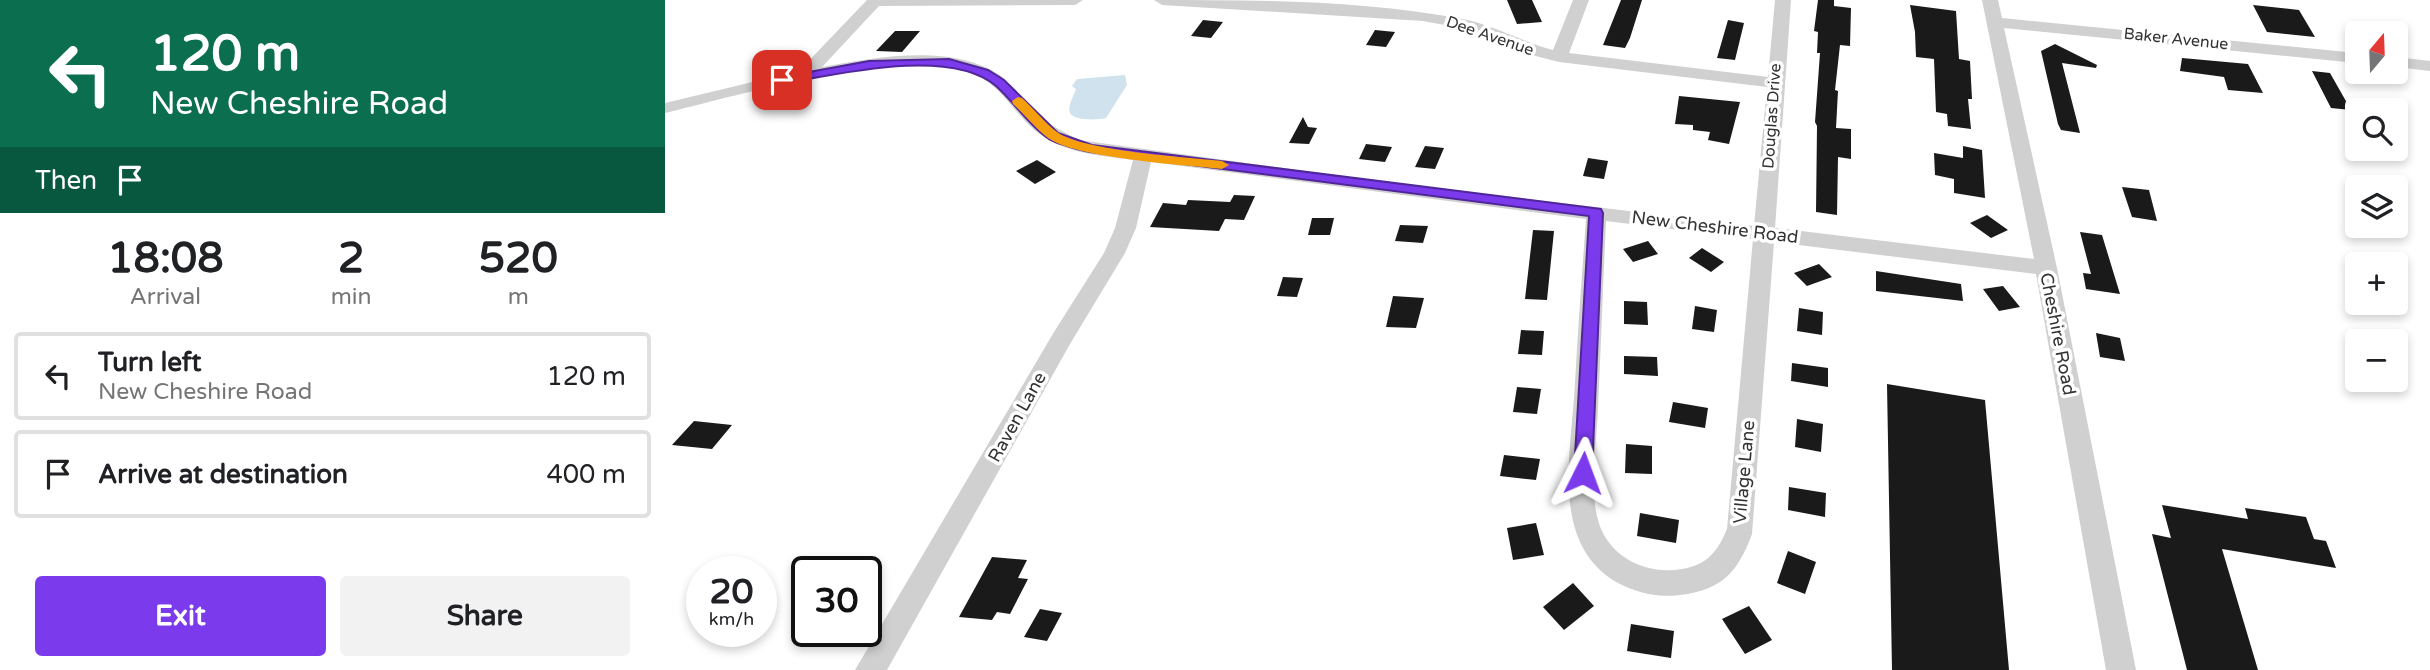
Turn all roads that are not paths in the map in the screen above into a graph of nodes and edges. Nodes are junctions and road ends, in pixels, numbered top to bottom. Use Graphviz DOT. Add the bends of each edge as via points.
graph roads {
  1 [pos="1075,0"];
  2 [pos="1162,0"];
  3 [pos="1581,0"];
  4 [pos="1783,0"];
  5 [pos="875,1"];
  6 [pos="1992,11"];
  7 [pos="2345,56"];
  8 [pos="1559,57"];
  9 [pos="2408,63"];
  10 [pos="2430,66"];
  11 [pos="805,75"];
  12 [pos="1774,83"];
  13 [pos="665,108"];
  14 [pos="1144,156"];
  15 [pos="1596,213"];
  16 [pos="1763,232"];
  17 [pos="2046,268"];
  18 [pos="870,670"];
  19 [pos="2121,670"];
  1 -- 5 [label="street"];
  2 -- 8 [label="street, Dee Avenue" via="1445,19"];
  3 -- 8 [label="street"];
  4 -- 12 [label="street, Douglas Drive"];
  5 -- 11 [label="street"];
  6 -- 7 [label="street, Baker Avenue"];
  6 -- 17 [label="street, Cheshire Road"];
  8 -- 12 [label="street, Dee Avenue"];
  9 -- 10 [label="street"];
  11 -- 13 [label="street, New Cheshire Road"];
  11 -- 14 [label="street, New Cheshire Road" via="899,62 969,66 1000,83 1053,136 1090,148"];
  12 -- 16 [label="street, Douglas Drive"];
  14 -- 15 [label="street, New Cheshire Road"];
  14 -- 18 [label="street, Raven Lane" via="1122,237 1110,260"];
  15 -- 16 [label="street, New Cheshire Road"];
  15 -- 16 [label="street, Village Lane" via="1583,473 1586,525 1600,552 1618,569 1641,581 1668,585 1718,569 1733,550 1740,529"];
  16 -- 17 [label="street, New Cheshire Road"];
  17 -- 19 [label="street, Cheshire Road"];
}
